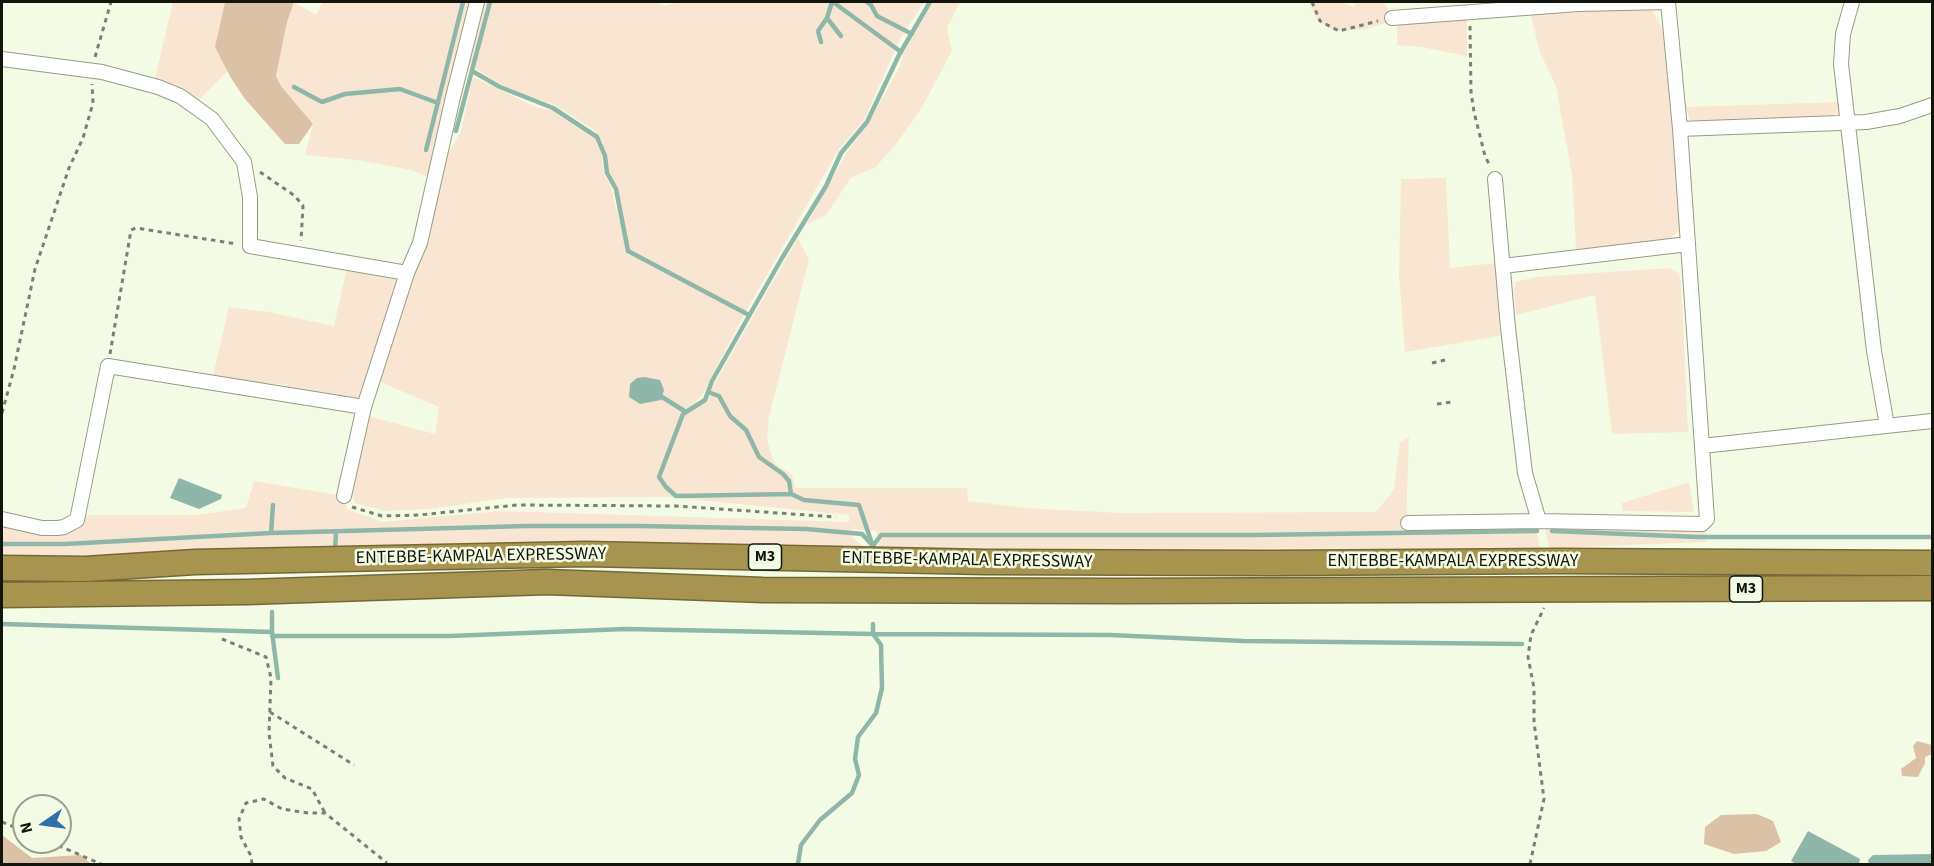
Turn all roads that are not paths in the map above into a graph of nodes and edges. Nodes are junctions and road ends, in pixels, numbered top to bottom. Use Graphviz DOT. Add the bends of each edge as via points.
graph roads {
  1 [pos="477,2"];
  2 [pos="1668,2"];
  3 [pos="1852,2"];
  4 [pos="1392,18"];
  5 [pos="2,59"];
  6 [pos="1932,105"];
  7 [pos="1846,122"];
  8 [pos="1680,129"];
  9 [pos="1495,179"];
  10 [pos="1688,244"];
  11 [pos="1503,266"];
  12 [pos="407,273"];
  13 [pos="363,406"];
  14 [pos="1932,421"];
  15 [pos="1887,426"];
  16 [pos="1702,446"];
  17 [pos="344,496"];
  18 [pos="2,519"];
  19 [pos="1539,521"];
  20 [pos="1408,523"];
  21 [pos="1932,563"];
  22 [pos="2,568"];
  23 [pos="1932,588"];
  24 [pos="2,595"];
  1 -- 12 [label="street" via="420,243"];
  2 -- 4 [label="street" via="1578,4"];
  2 -- 8 [label="street"];
  3 -- 7 [label="street" via="1841,50"];
  5 -- 12 [label="street" via="91,71 180,96 212,119 244,162 250,197 250,246"];
  6 -- 7 [label="street" via="1890,118"];
  7 -- 8 [label="street"];
  7 -- 15 [label="street"];
  8 -- 10 [label="street"];
  9 -- 11 [label="street"];
  10 -- 11 [label="street"];
  10 -- 16 [label="street"];
  11 -- 19 [label="street" via="1525,473"];
  12 -- 13 [label="street"];
  13 -- 17 [label="street"];
  13 -- 18 [label="street" via="108,366 77,520 64,527 42,528"];
  14 -- 15 [label="street"];
  15 -- 16 [label="street"];
  16 -- 19 [label="street" via="1707,519 1704,524"];
  19 -- 20 [label="street"];
  21 -- 22 [label="highway, ENTEBBE-KAMPALA EXPRESSWAY / M3" via="986,562 574,554 195,562 85,569"];
  23 -- 24 [label="highway, ENTEBBE-KAMPALA EXPRESSWAY / M3" via="762,590 547,582"];
}
